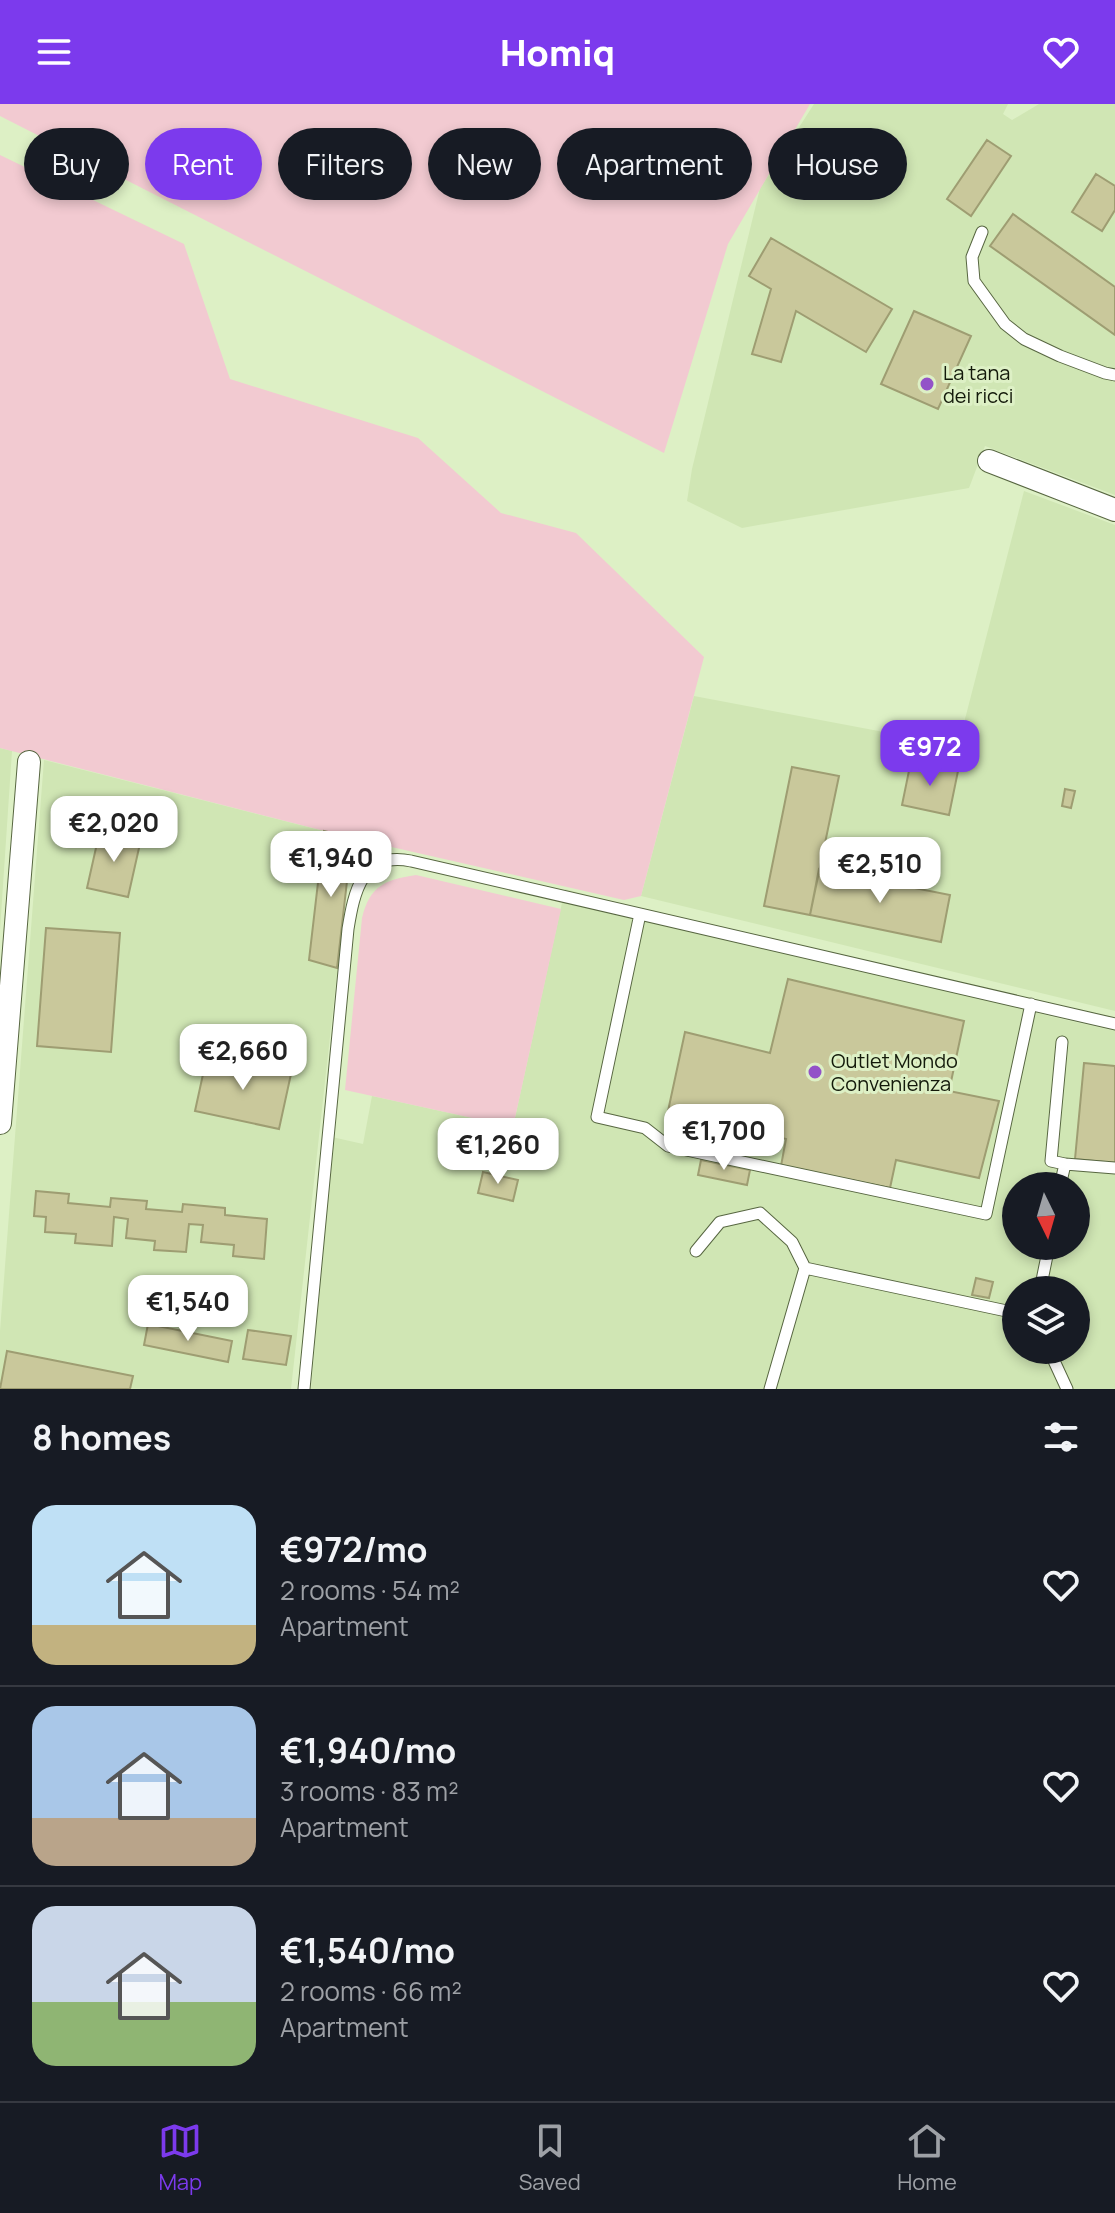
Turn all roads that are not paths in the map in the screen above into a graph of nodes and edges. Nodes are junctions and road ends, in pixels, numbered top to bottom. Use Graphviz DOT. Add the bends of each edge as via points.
graph roads {
  1 [pos="982,232"];
  2 [pos="1115,375"];
  3 [pos="989,461"];
  4 [pos="1115,510"];
  5 [pos="29,762"];
  6 [pos="640,914"];
  7 [pos="6,997"];
  8 [pos="1031,1004"];
  9 [pos="1115,1024"];
  10 [pos="1062,1042"];
  11 [pos="0,1123"];
  12 [pos="1065,1164"];
  13 [pos="1115,1168"];
  14 [pos="1063,1172"];
  15 [pos="696,1251"];
  16 [pos="805,1268"];
  17 [pos="1002,1310"];
  18 [pos="1055,1364"];
  19 [pos="304,1389"];
  20 [pos="770,1389"];
  21 [pos="1067,1389"];
  1 -- 2 [label="lane" via="972,257 974,281 1005,324 1060,356"];
  3 -- 4 [label="street"];
  5 -- 7 [label="street"];
  6 -- 8 [label="lane"];
  6 -- 8 [label="lane" via="597,1117 645,1128 668,1146 986,1214"];
  6 -- 19 [label="lane" via="403,860 378,865 359,882 348,929"];
  7 -- 11 [label="street"];
  8 -- 9 [label="lane"];
  10 -- 12 [label="lane" via="1051,1161"];
  12 -- 13 [label="lane"];
  12 -- 14 [label="lane"];
  15 -- 16 [label="lane" via="720,1222 760,1213 792,1242"];
  16 -- 17 [label="lane"];
  16 -- 20 [label="lane"];
  18 -- 21 [label="lane"];
}
